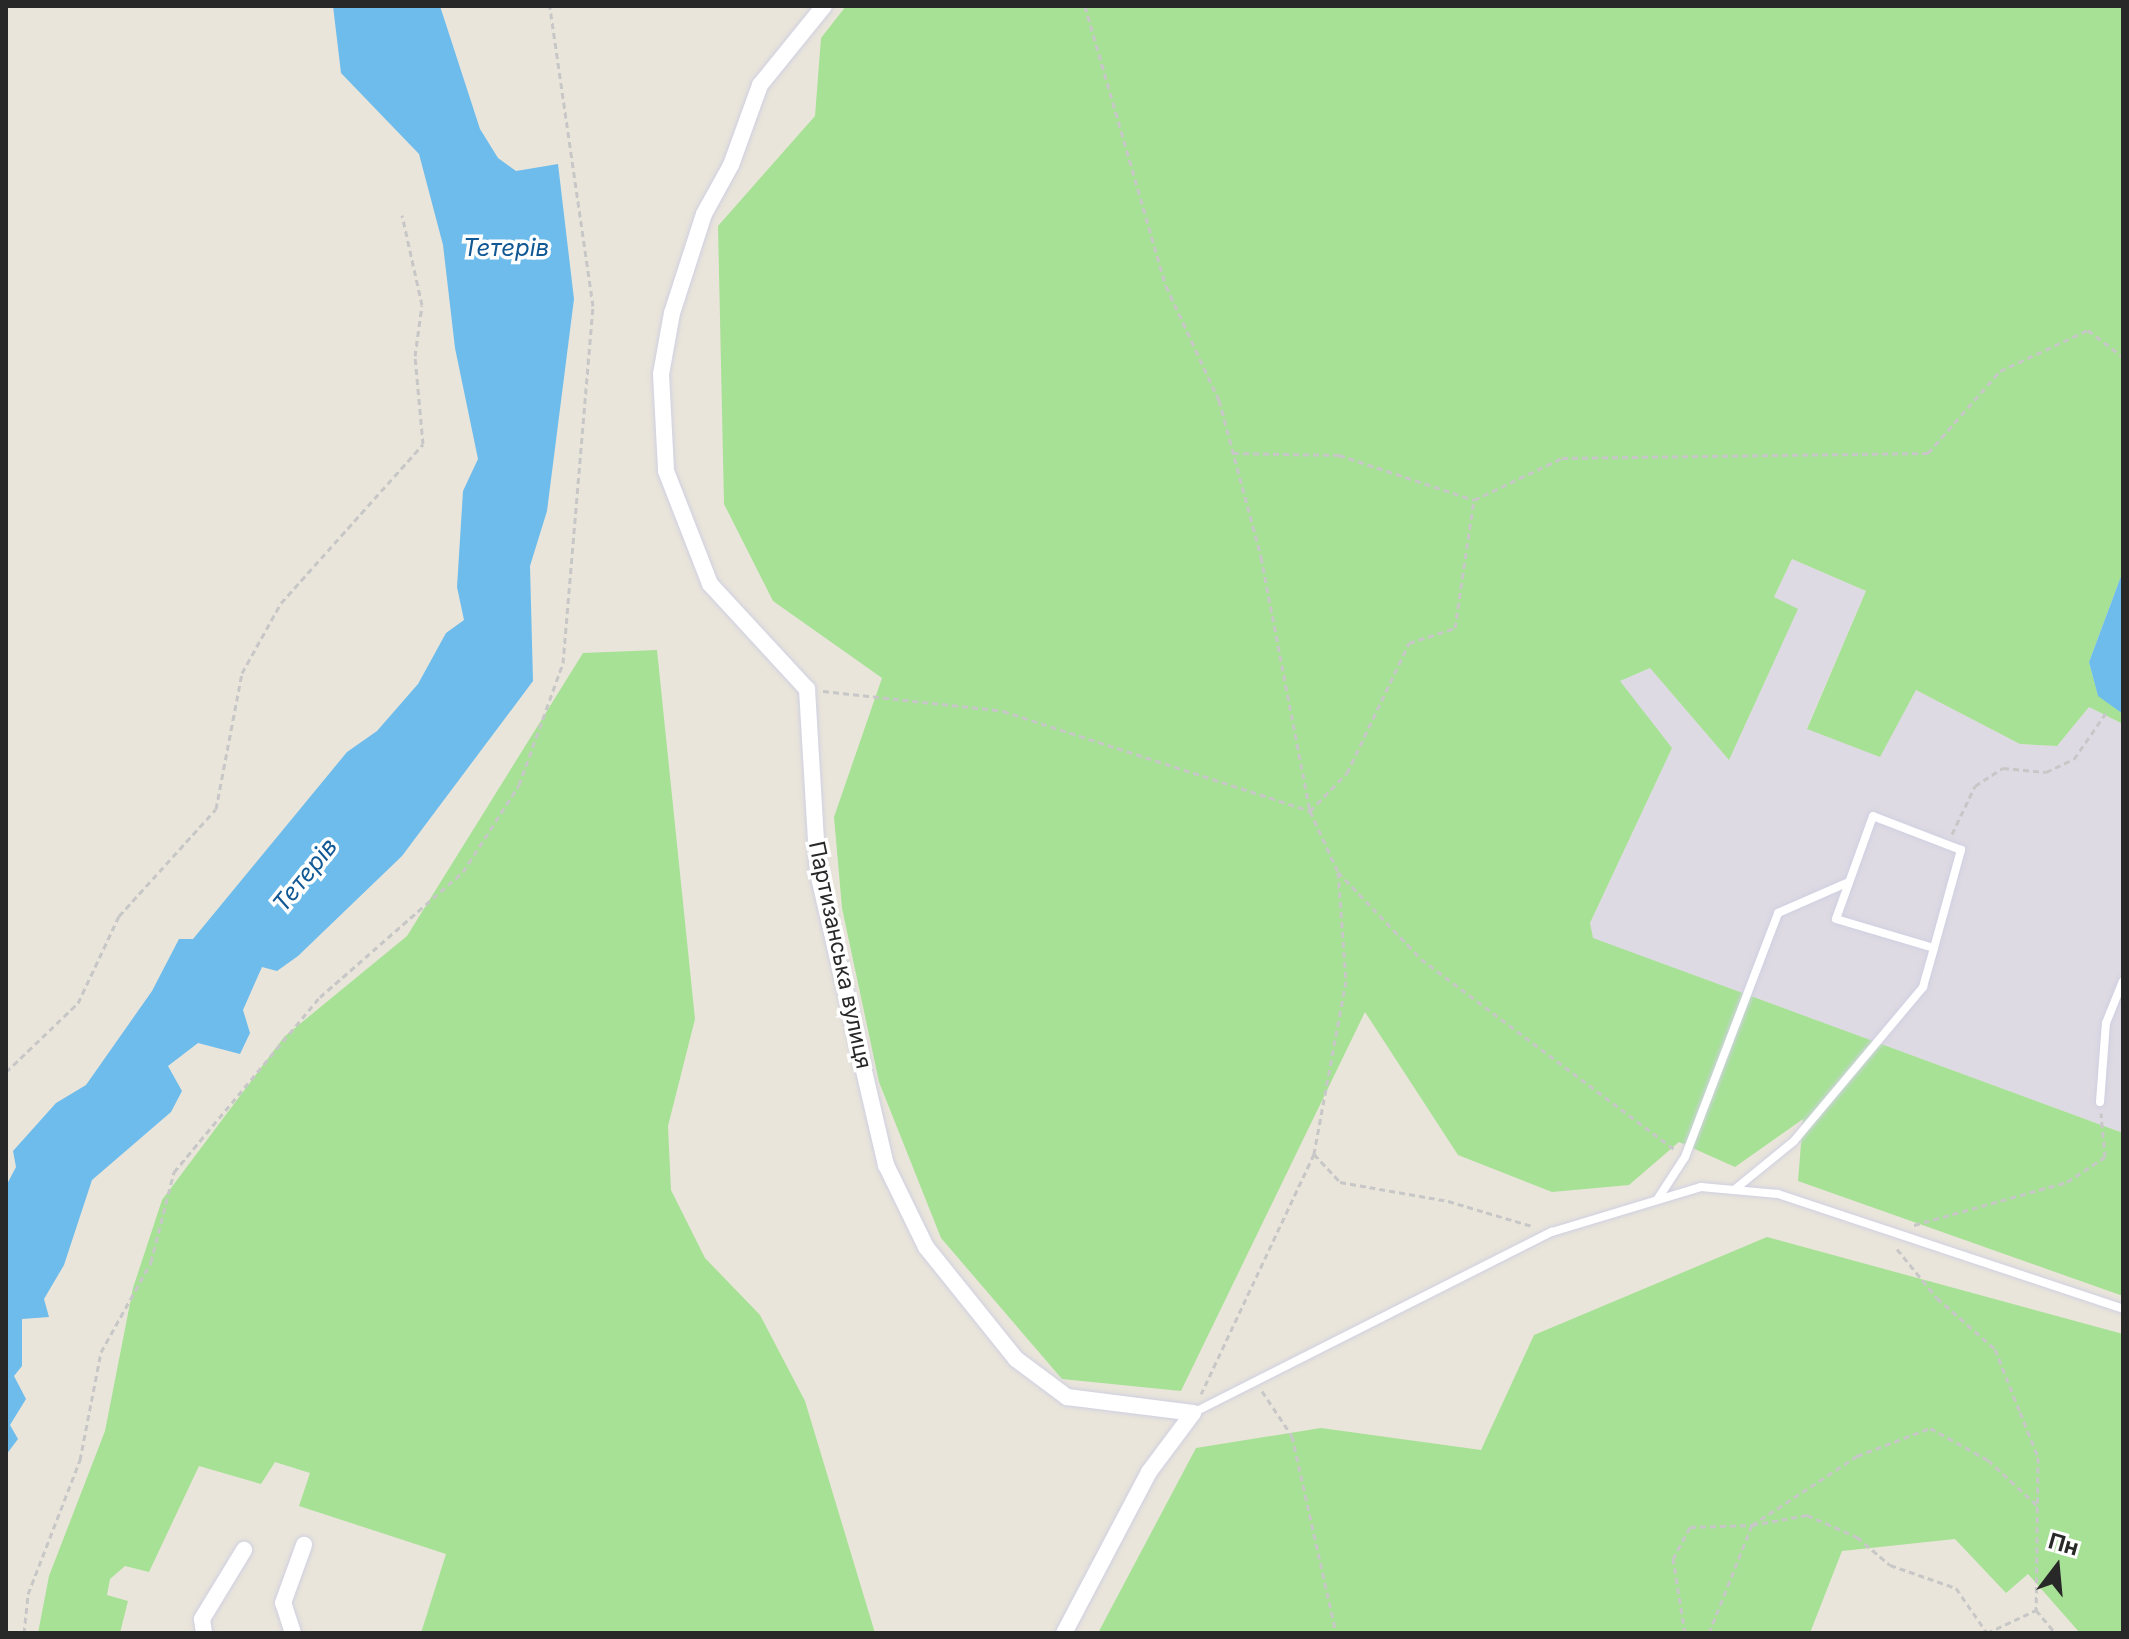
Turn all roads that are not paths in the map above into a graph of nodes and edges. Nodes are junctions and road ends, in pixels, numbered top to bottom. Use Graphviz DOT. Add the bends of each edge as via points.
graph roads {
  1 [pos="824,6"];
  2 [pos="1849,882"];
  3 [pos="1934,948"];
  4 [pos="2123,981"];
  5 [pos="2100,1102"];
  6 [pos="1733,1190"];
  7 [pos="1656,1200"];
  8 [pos="2123,1309"];
  9 [pos="1193,1413"];
  10 [pos="304,1545"];
  11 [pos="244,1550"];
  12 [pos="204,1633"];
  13 [pos="293,1633"];
  14 [pos="1064,1633"];
  1 -- 9 [label="street, Партизанська вулиця" via="760,85 731,165 704,214 672,313 661,374 666,471 710,584 807,689 818,873 886,1165 926,1247 1016,1359 1067,1397"];
  2 -- 3 [label="lane" via="1836,919"];
  2 -- 3 [label="lane" via="1873,816 1961,850"];
  2 -- 7 [label="lane" via="1778,913 1685,1157"];
  3 -- 6 [label="lane" via="1923,987 1890,1031 1794,1141"];
  4 -- 5 [label="lane" via="2106,1023"];
  6 -- 7 [label="lane" via="1701,1187"];
  6 -- 8 [label="lane" via="1778,1194"];
  7 -- 9 [label="lane" via="1552,1232 1432,1287"];
  9 -- 14 [label="street" via="1149,1472"];
  10 -- 13 [label="street" via="283,1603"];
  11 -- 12 [label="street" via="202,1619"];
}
